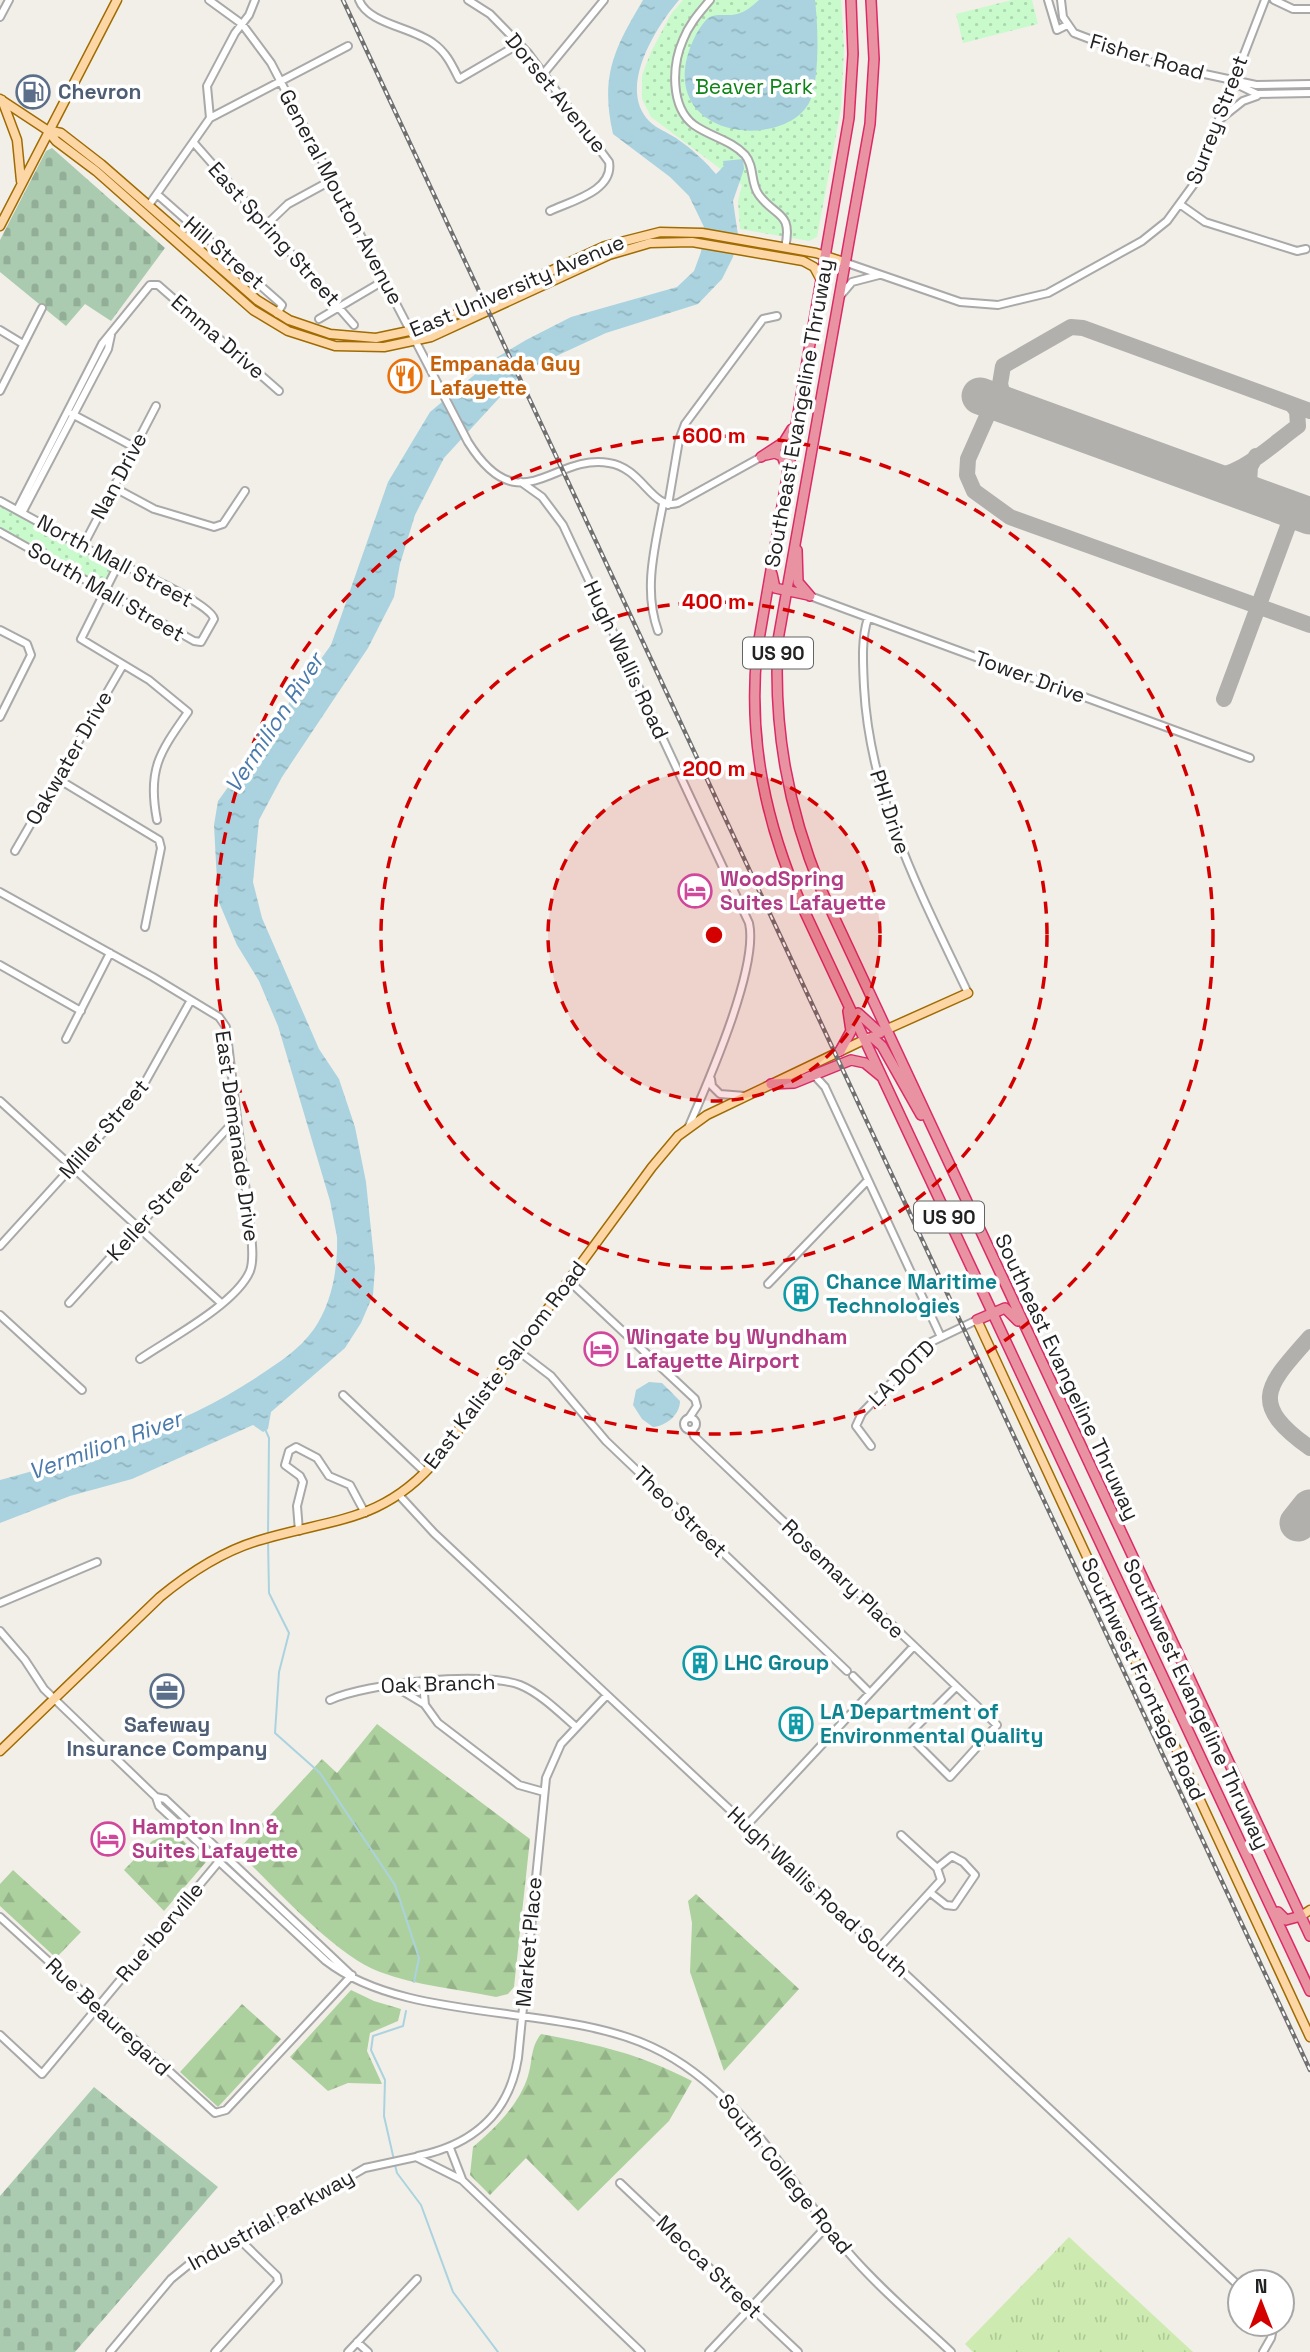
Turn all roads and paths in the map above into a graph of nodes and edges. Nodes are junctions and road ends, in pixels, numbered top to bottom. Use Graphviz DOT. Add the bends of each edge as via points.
graph roads {
  1 [pos="9,0"];
  2 [pos="117,0"];
  3 [pos="209,0"];
  4 [pos="255,0"];
  5 [pos="359,0"];
  6 [pos="468,0"];
  7 [pos="604,0"];
  8 [pos="710,0"];
  9 [pos="851,0"];
  10 [pos="871,0"];
  11 [pos="1048,0"];
  12 [pos="1061,0"];
  13 [pos="1265,0"];
  14 [pos="1274,0"];
  15 [pos="1310,9"];
  16 [pos="0,17"];
  17 [pos="242,24"];
  18 [pos="1067,26"];
  19 [pos="519,44"];
  20 [pos="348,47"];
  21 [pos="544,73"];
  22 [pos="280,80"];
  23 [pos="1232,82"];
  24 [pos="1310,84"];
  25 [pos="1310,93"];
  26 [pos="1263,95"];
  27 [pos="1,99"];
  28 [pos="210,118"];
  29 [pos="1218,121"];
  30 [pos="47,130"];
  31 [pos="194,143"];
  32 [pos="332,180"];
  33 [pos="21,181"];
  34 [pos="158,195"];
  35 [pos="149,205"];
  36 [pos="1181,205"];
  37 [pos="551,211"];
  38 [pos="143,213"];
  39 [pos="0,226"];
  40 [pos="264,227"];
  41 [pos="785,247"];
  42 [pos="1306,249"];
  43 [pos="826,255"];
  44 [pos="844,262"];
  45 [pos="579,263"];
  46 [pos="881,275"];
  47 [pos="385,280"];
  48 [pos="821,281"];
  49 [pos="837,299"];
  50 [pos="339,306"];
  51 [pos="41,308"];
  52 [pos="277,314"];
  53 [pos="777,316"];
  54 [pos="320,319"];
  55 [pos="272,323"];
  56 [pos="354,325"];
  57 [pos="0,330"];
  58 [pos="412,332"];
  59 [pos="416,341"];
  60 [pos="23,344"];
  61 [pos="0,391"];
  62 [pos="279,391"];
  63 [pos="156,406"];
  64 [pos="798,407"];
  65 [pos="71,413"];
  66 [pos="134,447"];
  67 [pos="761,457"];
  68 [pos="788,470"];
  69 [pos="546,479"];
  70 [pos="520,482"];
  71 [pos="113,487"];
  72 [pos="245,491"];
  73 [pos="543,499"];
  74 [pos="0,501"];
  75 [pos="665,505"];
  76 [pos="19,511"];
  77 [pos="798,523"];
  78 [pos="0,531"];
  79 [pos="83,546"];
  80 [pos="772,562"];
  81 [pos="119,563"];
  82 [pos="789,570"];
  83 [pos="786,591"];
  84 [pos="105,592"];
  85 [pos="810,596"];
  86 [pos="868,618"];
  87 [pos="0,630"];
  88 [pos="208,630"];
  89 [pos="658,631"];
  90 [pos="122,665"];
  91 [pos="0,717"];
  92 [pos="1250,758"];
  93 [pos="58,779"];
  94 [pos="157,820"];
  95 [pos="15,851"];
  96 [pos="0,892"];
  97 [pos="145,927"];
  98 [pos="110,953"];
  99 [pos="0,965"];
  100 [pos="835,973"];
  101 [pos="968,993"];
  102 [pos="191,1000"];
  103 [pos="848,1001"];
  104 [pos="81,1011"];
  105 [pos="876,1034"];
  106 [pos="66,1039"];
  107 [pos="840,1051"];
  108 [pos="826,1070"];
  109 [pos="712,1075"];
  110 [pos="814,1075"];
  111 [pos="886,1080"];
  112 [pos="771,1084"];
  113 [pos="825,1087"];
  114 [pos="745,1096"];
  115 [pos="0,1102"];
  116 [pos="236,1119"];
  117 [pos="690,1126"];
  118 [pos="941,1146"];
  119 [pos="72,1167"];
  120 [pos="868,1180"];
  121 [pos="138,1227"];
  122 [pos="0,1246"];
  123 [pos="568,1280"];
  124 [pos="768,1284"];
  125 [pos="69,1303"];
  126 [pos="221,1303"];
  127 [pos="993,1312"];
  128 [pos="0,1315"];
  129 [pos="977,1320"];
  130 [pos="1027,1330"];
  131 [pos="1003,1334"];
  132 [pos="940,1335"];
  133 [pos="517,1350"];
  134 [pos="140,1359"];
  135 [pos="82,1390"];
  136 [pos="343,1395"];
  137 [pos="871,1446"];
  138 [pos="425,1472"];
  139 [pos="399,1495"];
  140 [pos="365,1513"];
  141 [pos="299,1531"];
  142 [pos="97,1562"];
  143 [pos="0,1603"];
  144 [pos="0,1631"];
  145 [pos="913,1647"];
  146 [pos="423,1683"];
  147 [pos="393,1685"];
  148 [pos="955,1688"];
  149 [pos="870,1693"];
  150 [pos="607,1695"];
  151 [pos="54,1699"];
  152 [pos="330,1700"];
  153 [pos="425,1705"];
  154 [pos="576,1727"];
  155 [pos="0,1751"];
  156 [pos="544,1792"];
  157 [pos="156,1797"];
  158 [pos="747,1825"];
  159 [pos="901,1835"];
  160 [pos="225,1855"];
  161 [pos="219,1862"];
  162 [pos="937,1868"];
  163 [pos="1260,1884"];
  164 [pos="932,1894"];
  165 [pos="1310,1910"];
  166 [pos="1301,1916"];
  167 [pos="0,1917"];
  168 [pos="1310,1936"];
  169 [pos="879,1948"];
  170 [pos="352,1976"];
  171 [pos="1310,1991"];
  172 [pos="97,2008"];
  173 [pos="522,2017"];
  174 [pos="0,2035"];
  175 [pos="1310,2037"];
  176 [pos="450,2148"];
  177 [pos="414,2157"];
  178 [pos="462,2180"];
  179 [pos="620,2183"];
  180 [pos="827,2226"];
  181 [pos="239,2239"];
  182 [pos="1226,2274"];
  183 [pos="417,2278"];
  184 [pos="751,2308"];
  185 [pos="357,2342"];
  186 [pos="110,2352"];
  187 [pos="215,2352"];
  188 [pos="348,2352"];
  189 [pos="368,2352"];
  190 [pos="641,2352"];
  191 [pos="709,2352"];
  192 [pos="798,2352"];
  193 [pos="951,2352"];
  1 -- 16 [label="street"];
  2 -- 30 [label="main road"];
  3 -- 17 [label="street, General Mouton Avenue"];
  4 -- 17 [label="street"];
  5 -- 19 [label="street" via="369,15 410,28 433,43 446,55 458,79"];
  6 -- 19 [label="street, Dorset Avenue" via="490,14"];
  7 -- 21 [label="street"];
  8 -- 41 [label="street" via="680,47 679,105 693,124 734,146 749,161 757,191 786,221"];
  9 -- 43 [label="highway, US 90" via="852,93"];
  10 -- 44 [label="highway, Southeast Evangeline Thruway / US 90" via="872,103"];
  11 -- 18 [label="street, Fisher Road" via="1057,30"];
  12 -- 18 [label="street, Fisher Road"];
  13 -- 23 [label="street, Surrey Street"];
  14 -- 15 [label="street" via="1293,9"];
  17 -- 22 [label="street, General Mouton Avenue"];
  17 -- 28 [label="street" via="207,86"];
  18 -- 23 [label="street, Fisher Road" via="1084,39 1153,64"];
  19 -- 21 [label="street, Dorset Avenue"];
  20 -- 22 [label="street"];
  21 -- 37 [label="street, Dorset Avenue" via="605,154 610,168 604,184"];
  22 -- 28 [label="street"];
  22 -- 32 [label="street, General Mouton Avenue"];
  23 -- 24 [label="street"];
  23 -- 26 [label="street"];
  23 -- 29 [label="street, Surrey Street"];
  25 -- 26 [label="street"];
  26 -- 29 [label="street" via="1242,102"];
  27 -- 30 [label="main road, East University Avenue"];
  27 -- 33 [label="main road" via="17,140"];
  28 -- 31 [label="street"];
  29 -- 36 [label="street, Surrey Street" via="1199,173"];
  30 -- 33 [label="main road"];
  30 -- 35 [label="main road, East University Avenue" via="61,133"];
  30 -- 38 [label="main road, East University Avenue"];
  31 -- 34 [label="street"];
  31 -- 40 [label="street, East Spring Street"];
  32 -- 40 [label="street" via="288,204"];
  32 -- 47 [label="street, General Mouton Avenue"];
  33 -- 39 [label="main road"];
  34 -- 35 [label="street"];
  34 -- 52 [label="street, Hill Street" via="279,302"];
  35 -- 38 [label="main road"];
  35 -- 52 [label="main road, East University Avenue"];
  36 -- 42 [label="street" via="1205,222 1297,251"];
  36 -- 46 [label="street, Surrey Street" via="1142,241 1074,281 1021,302 991,306 960,302"];
  38 -- 55 [label="main road, East University Avenue"];
  40 -- 50 [label="street, East Spring Street"];
  41 -- 43 [label="main road, East University Avenue"];
  41 -- 45 [label="main road, East University Avenue" via="674,231 635,236"];
  43 -- 44 [label="main road, East University Avenue"];
  43 -- 48 [label="highway, Southeast Evangeline Thruway / US 90"];
  44 -- 46 [label="street, Surrey Street"];
  44 -- 49 [label="highway, Southeast Evangeline Thruway / US 90"];
  45 -- 48 [label="main road, East University Avenue" via="626,249 674,242 809,263"];
  45 -- 58 [label="main road, East University Avenue"];
  45 -- 59 [label="main road, East University Avenue"];
  46 -- 49 [label="street" via="852,282"];
  47 -- 50 [label="street"];
  47 -- 58 [label="street, General Mouton Avenue"];
  48 -- 64 [label="highway, Southeast Evangeline Thruway / US 90"];
  49 -- 77 [label="highway, Southeast Evangeline Thruway / US 90"];
  50 -- 54 [label="street"];
  50 -- 56 [label="street, East Spring Street"];
  51 -- 60 [label="street"];
  52 -- 55 [label="main road"];
  52 -- 58 [label="main road, East University Avenue" via="341,336 376,338"];
  53 -- 75 [label="street" via="763,319 685,424"];
  55 -- 59 [label="main road, East University Avenue" via="335,346 384,347"];
  57 -- 60 [label="street"];
  58 -- 59 [label="street, General Mouton Avenue"];
  59 -- 70 [label="street, General Mouton Avenue" via="468,442 487,467"];
  60 -- 61 [label="street"];
  62 -- 65 [label="street, Emma Drive" via="155,284 147,286 102,344"];
  63 -- 66 [label="street, Nan Drive"];
  64 -- 67 [label="highway" via="788,437"];
  64 -- 68 [label="highway, Southwest Evangeline Thruway / US 90"];
  65 -- 66 [label="street"];
  65 -- 76 [label="street"];
  66 -- 71 [label="street, Nan Drive"];
  67 -- 68 [label="highway" via="778,454"];
  67 -- 75 [label="street" via="678,503"];
  68 -- 80 [label="highway, Southwest Evangeline Thruway / US 90"];
  69 -- 70 [label="street"];
  69 -- 73 [label="street" via="541,488"];
  69 -- 75 [label="street" via="586,463 613,463 639,477"];
  70 -- 73 [label="street, Hugh Wallis Road"];
  71 -- 72 [label="street" via="153,509 215,527"];
  71 -- 79 [label="street, Nan Drive"];
  73 -- 109 [label="street, Hugh Wallis Road" via="562,524 749,923 749,960"];
  74 -- 76 [label="street, North Mall Street"];
  75 -- 89 [label="street" via="651,580"];
  76 -- 79 [label="street, North Mall Street"];
  77 -- 82 [label="highway, Southeast Evangeline Thruway / US 90"];
  77 -- 85 [label="highway" via="797,579"];
  78 -- 84 [label="street, South Mall Street"];
  79 -- 81 [label="street, North Mall Street"];
  80 -- 82 [label="highway" via="779,575"];
  80 -- 83 [label="highway" via="773,585"];
  80 -- 100 [label="highway, Southwest Evangeline Thruway / US 90" via="755,668 760,773 780,853"];
  81 -- 84 [label="street"];
  81 -- 88 [label="street, North Mall Street" via="212,613 215,618"];
  82 -- 83 [label="highway, Southeast Evangeline Thruway / US 90"];
  83 -- 85 [label="highway"];
  83 -- 105 [label="highway, Southeast Evangeline Thruway / US 90" via="776,682 786,781 810,861"];
  84 -- 88 [label="street, South Mall Street" via="194,641 201,642"];
  84 -- 90 [label="street" via="81,639"];
  85 -- 86 [label="street, Tower Drive"];
  86 -- 92 [label="street, Tower Drive"];
  86 -- 101 [label="street, PHI Drive" via="865,705 880,790 905,859"];
  87 -- 91 [label="street" via="27,644 31,655"];
  90 -- 93 [label="street, Oakwater Drive"];
  90 -- 94 [label="street" via="188,712 165,744 152,782"];
  93 -- 95 [label="street, Oakwater Drive"];
  93 -- 97 [label="street" via="159,840"];
  96 -- 98 [label="street, East Demanade Drive"];
  98 -- 102 [label="street, East Demanade Drive"];
  98 -- 104 [label="street"];
  99 -- 104 [label="street"];
  100 -- 103 [label="highway, Southwest Evangeline Thruway / US 90"];
  100 -- 107 [label="highway" via="851,1024 848,1041"];
  101 -- 105 [label="main road, East Kaliste Saloom Road"];
  102 -- 116 [label="street, East Demanade Drive" via="219,1017 226,1027"];
  102 -- 119 [label="street, Miller Street" via="147,1083"];
  103 -- 105 [label="highway, Southwest Evangeline Thruway / US 90"];
  103 -- 105 [label="highway"];
  104 -- 106 [label="street"];
  105 -- 107 [label="main road, East Kaliste Saloom Road"];
  105 -- 111 [label="highway, Southwest Evangeline Thruway / US 90"];
  105 -- 118 [label="highway, Southeast Evangeline Thruway / US 90"];
  105 -- 118 [label="highway" via="905,1091"];
  107 -- 112 [label="main road, East Kaliste Saloom Road"];
  108 -- 110 [label="highway"];
  108 -- 111 [label="highway" via="858,1060"];
  108 -- 113 [label="street"];
  109 -- 114 [label="street" via="718,1093"];
  109 -- 117 [label="street, Hugh Wallis Road"];
  110 -- 112 [label="highway" via="794,1083"];
  110 -- 113 [label="street"];
  111 -- 127 [label="highway, Southwest Evangeline Thruway / US 90"];
  112 -- 114 [label="main road, East Kaliste Saloom Road"];
  113 -- 120 [label="street"];
  114 -- 117 [label="main road, East Kaliste Saloom Road"];
  115 -- 119 [label="street"];
  116 -- 121 [label="street, Keller Street"];
  116 -- 126 [label="street, East Demanade Drive" via="251,1265 247,1277"];
  117 -- 123 [label="main road, East Kaliste Saloom Road" via="654,1163"];
  118 -- 130 [label="highway, Southeast Evangeline Thruway / US 90"];
  119 -- 121 [label="street"];
  119 -- 122 [label="street, Miller Street"];
  120 -- 124 [label="street"];
  120 -- 132 [label="street"];
  121 -- 125 [label="street, Keller Street"];
  121 -- 126 [label="street"];
  123 -- 133 [label="main road, East Kaliste Saloom Road"];
  123 -- 145 [label="street, Rosemary Place" via="695,1399 697,1406 689,1418 696,1422 692,1430"];
  126 -- 134 [label="street, East Demanade Drive"];
  127 -- 129 [label="highway"];
  127 -- 130 [label="highway" via="1008,1309"];
  127 -- 131 [label="highway, Southwest Evangeline Thruway / US 90"];
  128 -- 135 [label="street"];
  129 -- 131 [label="highway" via="987,1321"];
  129 -- 132 [label="street"];
  129 -- 175 [label="main road, Southwest Frontage Road"];
  130 -- 166 [label="highway, Southeast Evangeline Thruway / US 90"];
  131 -- 163 [label="highway, Southwest Evangeline Thruway / US 90"];
  132 -- 137 [label="street, LA DOTD" via="862,1413 856,1426"];
  133 -- 138 [label="main road, East Kaliste Saloom Road"];
  133 -- 149 [label="street, Theo Street" via="551,1376 606,1441"];
  136 -- 138 [label="street"];
  138 -- 139 [label="main road, East Kaliste Saloom Road"];
  139 -- 140 [label="main road, East Kaliste Saloom Road"];
  139 -- 150 [label="street, Hugh Wallis Road South"];
  140 -- 141 [label="main road, East Kaliste Saloom Road"];
  140 -- 141 [label="street" via="349,1485 330,1476 309,1451 294,1447 285,1465 302,1478"];
  141 -- 151 [label="main road, East Kaliste Saloom Road" via="254,1542 200,1568 170,1589"];
  142 -- 143 [label="street"];
  144 -- 151 [label="street, South College Road"];
  145 -- 148 [label="street, Rosemary Place"];
  145 -- 149 [label="street"];
  146 -- 147 [label="street, Oak Branch"];
  146 -- 153 [label="street"];
  146 -- 154 [label="street, Oak Branch" via="466,1680 520,1685"];
  147 -- 152 [label="street, Oak Branch" via="360,1688"];
  147 -- 153 [label="street"];
  148 -- 148 [label="street, Rosemary Place" via="908,1735 950,1776 997,1725"];
  149 -- 158 [label="street"];
  150 -- 154 [label="street, Market Place"];
  150 -- 158 [label="street, Hugh Wallis Road South"];
  151 -- 155 [label="main road, East Kaliste Saloom Road"];
  151 -- 157 [label="street, South College Road"];
  153 -- 156 [label="street" via="438,1723 519,1785"];
  154 -- 156 [label="street, Market Place" via="556,1753"];
  156 -- 173 [label="street, Market Place"];
  157 -- 160 [label="street, South College Road" via="164,1799"];
  157 -- 161 [label="street, South College Road" via="159,1806"];
  158 -- 169 [label="street, Hugh Wallis Road South"];
  159 -- 162 [label="street"];
  160 -- 161 [label="street, Rue Iberville"];
  160 -- 170 [label="street, South College Road"];
  161 -- 170 [label="street, South College Road" via="326,1961"];
  161 -- 172 [label="street, Rue Iberville"];
  162 -- 164 [label="street" via="941,1880"];
  162 -- 164 [label="street" via="953,1856 975,1875 954,1906"];
  163 -- 166 [label="highway" via="1283,1919"];
  163 -- 171 [label="highway, Southwest Evangeline Thruway / US 90"];
  164 -- 169 [label="street"];
  165 -- 166 [label="main road"];
  166 -- 168 [label="highway, Southeast Evangeline Thruway / US 90"];
  167 -- 172 [label="street, Rue Beauregard"];
  169 -- 182 [label="street, Hugh Wallis Road South"];
  170 -- 172 [label="street, Rue Beauregard" via="226,2110 218,2113 209,2110"];
  170 -- 173 [label="street, South College Road" via="396,1993"];
  172 -- 174 [label="street, Rue Iberville" via="42,2074"];
  173 -- 176 [label="street, Market Place" via="515,2073 506,2097 481,2129"];
  173 -- 180 [label="street, South College Road" via="634,2040 692,2070 738,2112"];
  176 -- 177 [label="street, Market Place"];
  176 -- 178 [label="street"];
  177 -- 178 [label="street"];
  177 -- 181 [label="street, Industrial Parkway" via="356,2172"];
  178 -- 190 [label="street"];
  179 -- 184 [label="street, Mecca Street"];
  180 -- 184 [label="street"];
  180 -- 193 [label="street, South College Road" via="873,2279"];
  181 -- 186 [label="street, Industrial Parkway" via="177,2273"];
  181 -- 187 [label="street" via="277,2276 278,2283"];
  183 -- 185 [label="street"];
  184 -- 191 [label="street"];
  184 -- 192 [label="street, Mecca Street"];
  185 -- 188 [label="street"];
  185 -- 189 [label="street"];
}
